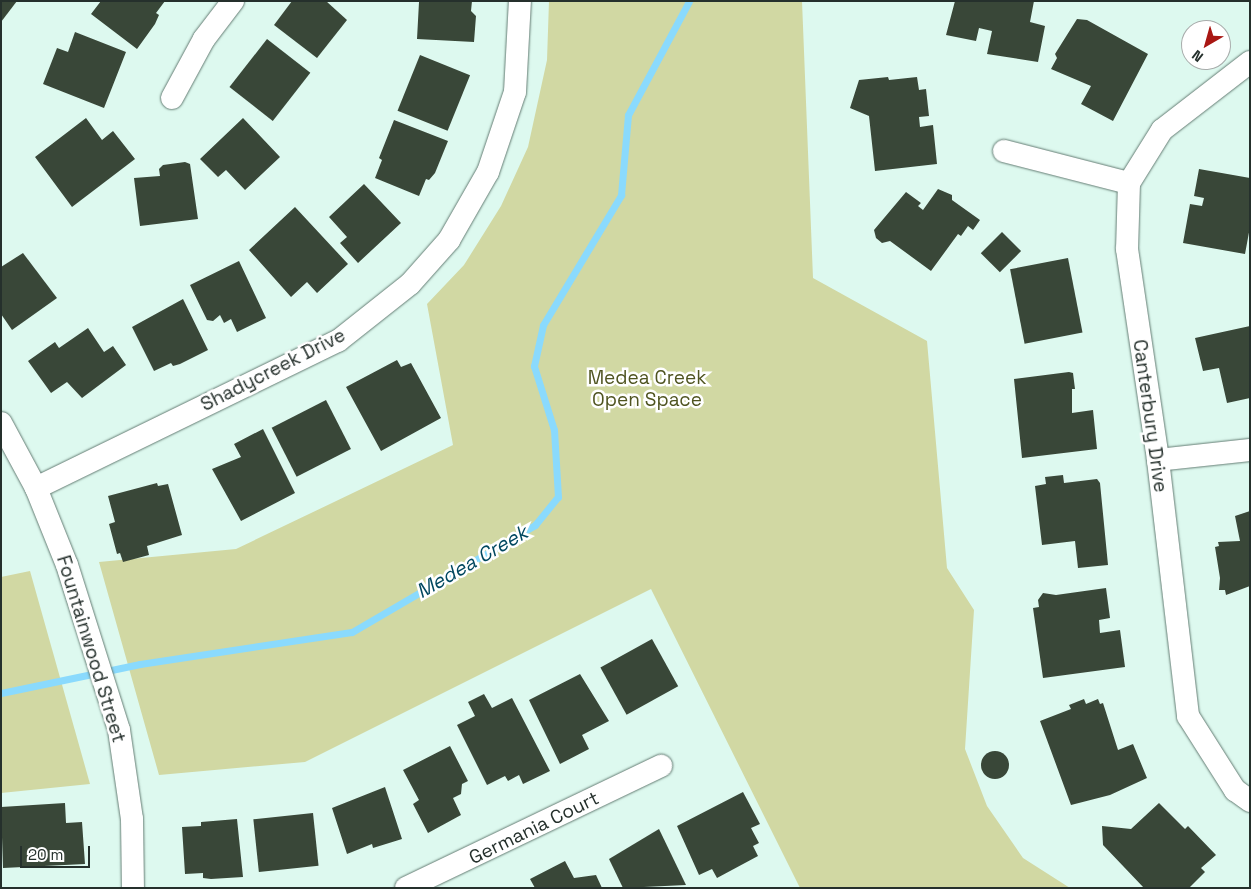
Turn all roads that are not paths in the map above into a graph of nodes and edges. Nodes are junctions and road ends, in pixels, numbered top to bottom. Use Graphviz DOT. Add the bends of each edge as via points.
graph roads {
  1 [pos="233,1"];
  2 [pos="520,1"];
  3 [pos="1250,62"];
  4 [pos="172,98"];
  5 [pos="1004,151"];
  6 [pos="1130,183"];
  7 [pos="1,423"];
  8 [pos="1250,450"];
  9 [pos="1158,460"];
  10 [pos="36,488"];
  11 [pos="661,766"];
  12 [pos="1250,801"];
  13 [pos="133,888"];
  14 [pos="406,888"];
  1 -- 4 [label="street" via="204,39"];
  2 -- 10 [label="street, Shadycreek Drive" via="515,92 488,172 449,240 410,284 338,341"];
  3 -- 6 [label="street, Canterbury Drive" via="1162,130"];
  5 -- 6 [label="street"];
  6 -- 9 [label="street, Canterbury Drive" via="1127,249"];
  7 -- 10 [label="street, Fountainwood Street"];
  8 -- 9 [label="street"];
  9 -- 12 [label="street, Canterbury Drive" via="1188,716 1235,790"];
  10 -- 13 [label="street, Fountainwood Street" via="67,565 118,730 132,819"];
  11 -- 14 [label="street, Germania Court"];
}
